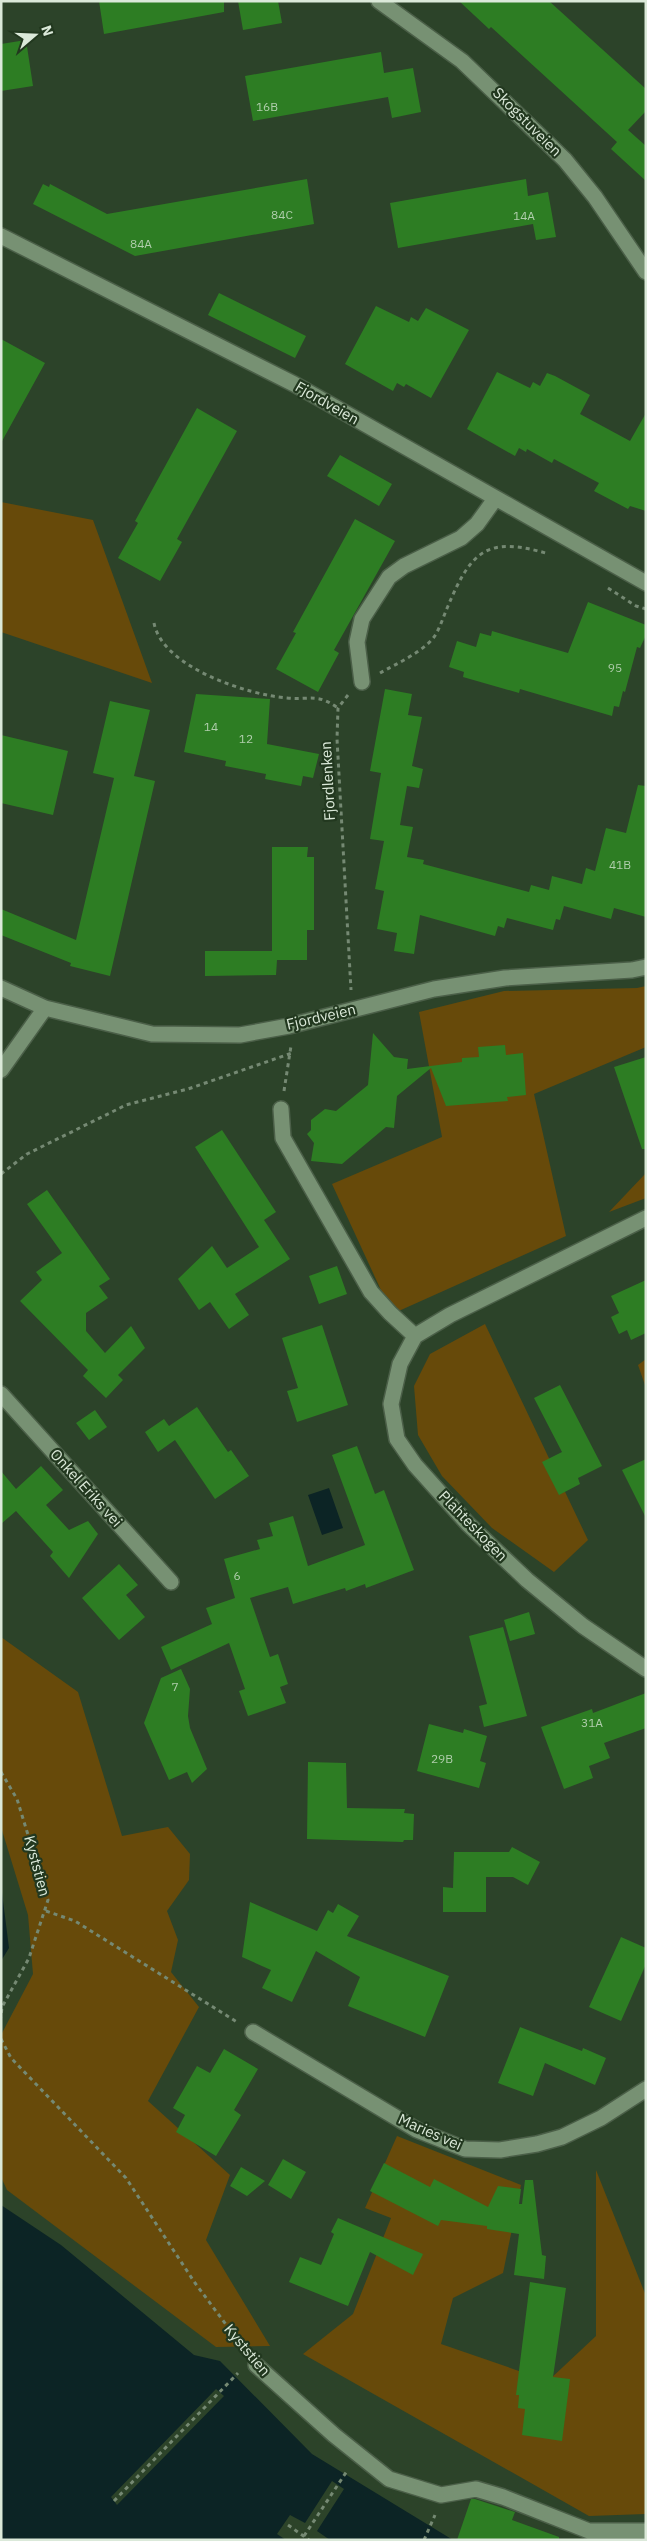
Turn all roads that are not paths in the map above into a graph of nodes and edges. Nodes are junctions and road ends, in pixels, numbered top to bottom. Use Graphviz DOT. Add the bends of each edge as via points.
graph roads {
  1 [pos="379,1"];
  2 [pos="1,236"];
  3 [pos="646,272"];
  4 [pos="496,499"];
  5 [pos="646,583"];
  6 [pos="362,682"];
  7 [pos="646,967"];
  8 [pos="1,988"];
  9 [pos="45,1008"];
  10 [pos="1,1070"];
  11 [pos="281,1109"];
  12 [pos="646,1218"];
  13 [pos="415,1336"];
  14 [pos="1,1394"];
  15 [pos="171,1582"];
  16 [pos="646,1669"];
  17 [pos="253,2032"];
  18 [pos="646,2089"];
  19 [pos="256,2365"];
  20 [pos="646,2531"];
  1 -- 3 [label="street, Skogstuveien" via="462,61 558,154 595,197"];
  2 -- 4 [label="street, Fjordveien" via="294,384"];
  4 -- 5 [label="street, Fjordveien"];
  4 -- 6 [label="street" via="477,524 461,538 404,566 390,577 360,626 356,642"];
  7 -- 9 [label="street, Fjordveien" via="505,978 434,989 289,1026 240,1035 152,1034"];
  8 -- 9 [label="street, Fjordveien"];
  9 -- 10 [label="street"];
  11 -- 13 [label="street" via="283,1138 361,1274 390,1313"];
  12 -- 13 [label="street" via="450,1315"];
  13 -- 16 [label="street, Plahteskogen" via="400,1364 391,1404 397,1439 415,1465 468,1524 527,1580 583,1626"];
  14 -- 15 [label="street, Onkel Eriks vei"];
  17 -- 18 [label="street, Maries vei" via="417,2130 464,2149 500,2150 562,2137 601,2118"];
  19 -- 20 [label="street, Kyststien" via="389,2479 441,2495 476,2489 589,2531"];
}
